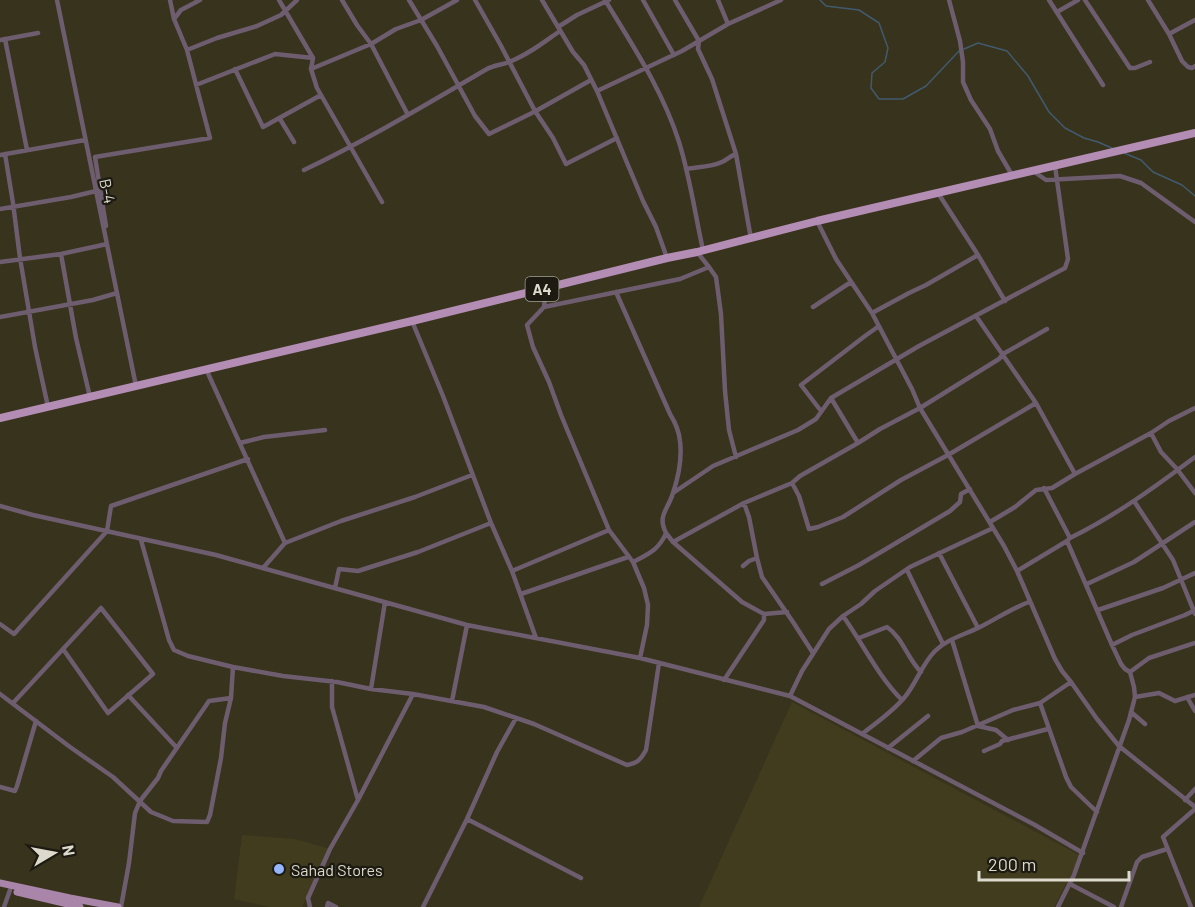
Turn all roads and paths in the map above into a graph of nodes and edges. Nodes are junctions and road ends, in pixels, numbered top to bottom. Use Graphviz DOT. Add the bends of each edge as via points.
graph roads {
  1 [pos="57,0"];
  2 [pos="170,0"];
  3 [pos="200,0"];
  4 [pos="279,0"];
  5 [pos="297,0"];
  6 [pos="342,0"];
  7 [pos="409,0"];
  8 [pos="457,0"];
  9 [pos="475,0"];
  10 [pos="542,0"];
  11 [pos="643,0"];
  12 [pos="675,0"];
  13 [pos="718,0"];
  14 [pos="781,0"];
  15 [pos="949,0"];
  16 [pos="1049,0"];
  17 [pos="1078,0"];
  18 [pos="1085,0"];
  19 [pos="1149,0"];
  20 [pos="607,1"];
  21 [pos="285,10"];
  22 [pos="1057,12"];
  23 [pos="174,19"];
  24 [pos="421,20"];
  25 [pos="1195,20"];
  26 [pos="728,24"];
  27 [pos="559,29"];
  28 [pos="38,33"];
  29 [pos="1169,34"];
  30 [pos="3,40"];
  31 [pos="699,41"];
  32 [pos="371,44"];
  33 [pos="187,50"];
  34 [pos="674,55"];
  35 [pos="313,58"];
  36 [pos="509,62"];
  37 [pos="1150,62"];
  38 [pos="1195,66"];
  39 [pos="646,67"];
  40 [pos="235,69"];
  41 [pos="311,69"];
  42 [pos="591,80"];
  43 [pos="196,84"];
  44 [pos="1103,85"];
  45 [pos="459,87"];
  46 [pos="597,91"];
  47 [pos="321,95"];
  48 [pos="535,111"];
  49 [pos="408,115"];
  50 [pos="280,119"];
  51 [pos="1195,133"];
  52 [pos="616,138"];
  53 [pos="86,140"];
  54 [pos="294,142"];
  55 [pos="350,148"];
  56 [pos="27,150"];
  57 [pos="736,154"];
  58 [pos="3,155"];
  59 [pos="1055,166"];
  60 [pos="686,169"];
  61 [pos="304,170"];
  62 [pos="1033,171"];
  63 [pos="1012,175"];
  64 [pos="1057,179"];
  65 [pos="96,191"];
  66 [pos="938,193"];
  67 [pos="382,202"];
  68 [pos="14,207"];
  69 [pos="0,209"];
  70 [pos="817,221"];
  71 [pos="1195,222"];
  72 [pos="751,238"];
  73 [pos="107,244"];
  74 [pos="700,251"];
  75 [pos="61,254"];
  76 [pos="978,255"];
  77 [pos="20,258"];
  78 [pos="667,258"];
  79 [pos="0,262"];
  80 [pos="709,267"];
  81 [pos="851,282"];
  82 [pos="546,288"];
  83 [pos="116,290"];
  84 [pos="615,292"];
  85 [pos="1005,300"];
  86 [pos="70,303"];
  87 [pos="813,306"];
  88 [pos="544,307"];
  89 [pos="29,311"];
  90 [pos="872,313"];
  91 [pos="976,316"];
  92 [pos="0,317"];
  93 [pos="412,321"];
  94 [pos="879,326"];
  95 [pos="1047,328"];
  96 [pos="1003,354"];
  97 [pos="897,359"];
  98 [pos="206,369"];
  99 [pos="136,386"];
  100 [pos="90,397"];
  101 [pos="831,398"];
  102 [pos="1036,403"];
  103 [pos="48,407"];
  104 [pos="921,408"];
  105 [pos="1195,408"];
  106 [pos="821,411"];
  107 [pos="0,416"];
  108 [pos="325,430"];
  109 [pos="1150,433"];
  110 [pos="240,443"];
  111 [pos="858,443"];
  112 [pos="948,455"];
  113 [pos="1195,456"];
  114 [pos="736,457"];
  115 [pos="248,459"];
  116 [pos="1177,469"];
  117 [pos="1075,474"];
  118 [pos="472,475"];
  119 [pos="792,483"];
  120 [pos="1044,488"];
  121 [pos="970,489"];
  122 [pos="673,493"];
  123 [pos="1195,493"];
  124 [pos="1134,501"];
  125 [pos="744,503"];
  126 [pos="0,506"];
  127 [pos="990,522"];
  128 [pos="1195,522"];
  129 [pos="491,524"];
  130 [pos="993,528"];
  131 [pos="609,530"];
  132 [pos="107,531"];
  133 [pos="666,533"];
  134 [pos="141,540"];
  135 [pos="1069,540"];
  136 [pos="673,542"];
  137 [pos="285,543"];
  138 [pos="1162,544"];
  139 [pos="939,553"];
  140 [pos="628,557"];
  141 [pos="757,558"];
  142 [pos="633,562"];
  143 [pos="743,566"];
  144 [pos="263,568"];
  145 [pos="907,570"];
  146 [pos="512,571"];
  147 [pos="1017,571"];
  148 [pos="1195,573"];
  149 [pos="1181,579"];
  150 [pos="822,584"];
  151 [pos="1087,584"];
  152 [pos="334,588"];
  153 [pos="520,594"];
  154 [pos="385,602"];
  155 [pos="1029,602"];
  156 [pos="1098,610"];
  157 [pos="1194,611"];
  158 [pos="787,612"];
  159 [pos="764,614"];
  160 [pos="843,616"];
  161 [pos="0,624"];
  162 [pos="467,625"];
  163 [pos="978,628"];
  164 [pos="536,638"];
  165 [pos="859,638"];
  166 [pos="952,640"];
  167 [pos="1195,642"];
  168 [pos="943,644"];
  169 [pos="1112,645"];
  170 [pos="63,649"];
  171 [pos="813,653"];
  172 [pos="640,658"];
  173 [pos="659,663"];
  174 [pos="233,667"];
  175 [pos="921,672"];
  176 [pos="1130,672"];
  177 [pos="724,680"];
  178 [pos="332,681"];
  179 [pos="1071,682"];
  180 [pos="371,689"];
  181 [pos="0,694"];
  182 [pos="413,694"];
  183 [pos="128,695"];
  184 [pos="1195,695"];
  185 [pos="790,696"];
  186 [pos="1134,697"];
  187 [pos="1187,697"];
  188 [pos="231,698"];
  189 [pos="902,700"];
  190 [pos="452,701"];
  191 [pos="13,703"];
  192 [pos="1040,703"];
  193 [pos="1195,711"];
  194 [pos="1131,712"];
  195 [pos="928,716"];
  196 [pos="516,718"];
  197 [pos="36,721"];
  198 [pos="1145,724"];
  199 [pos="978,726"];
  200 [pos="1048,729"];
  201 [pos="862,734"];
  202 [pos="1008,741"];
  203 [pos="1119,746"];
  204 [pos="177,748"];
  205 [pos="888,748"];
  206 [pos="984,751"];
  207 [pos="913,761"];
  208 [pos="0,787"];
  209 [pos="1195,789"];
  210 [pos="358,800"];
  211 [pos="1185,800"];
  212 [pos="140,801"];
  213 [pos="1195,808"];
  214 [pos="1097,812"];
  215 [pos="466,819"];
  216 [pos="1167,849"];
  217 [pos="1083,853"];
  218 [pos="581,878"];
  219 [pos="1070,884"];
  220 [pos="0,885"];
  221 [pos="10,890"];
  222 [pos="68,903"];
  223 [pos="4,907"];
  224 [pos="80,907"];
  225 [pos="119,907"];
  226 [pos="310,907"];
  227 [pos="327,907"];
  228 [pos="336,907"];
  229 [pos="423,907"];
  230 [pos="1058,907"];
  231 [pos="1114,907"];
  232 [pos="1120,907"];
  233 [pos="1191,907"];
  1 -- 53 [label="street, B-4"];
  2 -- 23 [label="street"];
  3 -- 23 [label="street" via="181,10"];
  4 -- 21 [label="street"];
  5 -- 21 [label="street"];
  6 -- 32 [label="street"];
  7 -- 24 [label="street"];
  8 -- 24 [label="street"];
  9 -- 36 [label="street"];
  10 -- 27 [label="street"];
  11 -- 34 [label="street"];
  12 -- 31 [label="street"];
  13 -- 26 [label="street"];
  14 -- 26 [label="street"];
  15 -- 63 [label="street" via="960,41 963,82"];
  16 -- 22 [label="street"];
  17 -- 22 [label="street"];
  18 -- 37 [label="street" via="1130,68"];
  19 -- 29 [label="street"];
  20 -- 27 [label="street" via="577,15"];
  20 -- 39 [label="street"];
  21 -- 33 [label="street" via="257,26"];
  21 -- 35 [label="street"];
  22 -- 44 [label="street"];
  23 -- 33 [label="street"];
  24 -- 32 [label="street"];
  24 -- 45 [label="street"];
  25 -- 29 [label="street"];
  26 -- 31 [label="street"];
  27 -- 36 [label="street" via="540,46"];
  27 -- 42 [label="street"];
  28 -- 30 [label="street"];
  29 -- 38 [label="street" via="1182,61 1188,68"];
  30 -- 56 [label="street"];
  31 -- 34 [label="street"];
  31 -- 57 [label="street" via="698,49"];
  32 -- 41 [label="street"];
  32 -- 49 [label="street"];
  33 -- 43 [label="street"];
  34 -- 39 [label="street"];
  35 -- 40 [label="street" via="275,54"];
  35 -- 41 [label="street"];
  36 -- 45 [label="street" via="490,67"];
  36 -- 48 [label="street"];
  39 -- 46 [label="street"];
  39 -- 60 [label="street" via="679,141"];
  40 -- 43 [label="street"];
  40 -- 50 [label="street" via="263,127"];
  41 -- 47 [label="street"];
  42 -- 46 [label="street"];
  42 -- 48 [label="street"];
  43 -- 83 [label="street" via="210,138 95,157"];
  45 -- 48 [label="street" via="489,134"];
  45 -- 49 [label="street"];
  46 -- 52 [label="street"];
  47 -- 50 [label="street"];
  47 -- 55 [label="street"];
  48 -- 52 [label="street" via="566,164"];
  49 -- 55 [label="street"];
  50 -- 54 [label="street"];
  51 -- 59 [label="highway, A4"];
  52 -- 78 [label="street"];
  53 -- 56 [label="street"];
  53 -- 65 [label="street, B-4"];
  55 -- 61 [label="street"];
  55 -- 67 [label="street"];
  56 -- 58 [label="street"];
  57 -- 60 [label="street" via="719,164"];
  57 -- 72 [label="street"];
  58 -- 68 [label="street"];
  59 -- 62 [label="highway, A4"];
  59 -- 64 [label="street"];
  60 -- 74 [label="street"];
  62 -- 63 [label="highway, A4"];
  62 -- 64 [label="street" via="1046,180"];
  63 -- 66 [label="highway, A4"];
  64 -- 71 [label="street" via="1120,176 1141,183"];
  64 -- 85 [label="street" via="1068,259 1065,268"];
  65 -- 68 [label="street"];
  65 -- 73 [label="street, B-4"];
  66 -- 70 [label="highway, A4"];
  66 -- 76 [label="street"];
  68 -- 69 [label="street"];
  68 -- 77 [label="street"];
  70 -- 72 [label="highway, A4"];
  70 -- 81 [label="street"];
  72 -- 74 [label="highway, A4"];
  73 -- 75 [label="street"];
  73 -- 83 [label="street, B-4"];
  74 -- 78 [label="highway, A4"];
  74 -- 80 [label="street"];
  75 -- 77 [label="street"];
  75 -- 86 [label="street"];
  76 -- 85 [label="street"];
  76 -- 90 [label="street"];
  77 -- 79 [label="street"];
  77 -- 89 [label="street"];
  78 -- 82 [label="highway, A4"];
  80 -- 84 [label="street" via="680,279"];
  80 -- 114 [label="street" via="716,277 729,430"];
  81 -- 87 [label="street"];
  81 -- 90 [label="street"];
  82 -- 88 [label="street"];
  82 -- 93 [label="highway, A4"];
  83 -- 86 [label="street" via="93,300"];
  83 -- 99 [label="street, B-4"];
  84 -- 88 [label="street"];
  84 -- 122 [label="street" via="676,424 680,450"];
  85 -- 91 [label="street"];
  86 -- 89 [label="street"];
  86 -- 100 [label="street"];
  88 -- 131 [label="street" via="527,325 533,347"];
  89 -- 92 [label="street"];
  89 -- 103 [label="street"];
  90 -- 94 [label="street"];
  91 -- 96 [label="street"];
  91 -- 97 [label="street"];
  93 -- 98 [label="highway, A4"];
  93 -- 118 [label="street"];
  94 -- 97 [label="street"];
  94 -- 106 [label="street" via="801,385"];
  95 -- 96 [label="street"];
  96 -- 102 [label="street"];
  96 -- 104 [label="street"];
  97 -- 101 [label="street"];
  97 -- 104 [label="street"];
  98 -- 99 [label="highway, A4"];
  98 -- 110 [label="street"];
  99 -- 100 [label="highway, A4"];
  100 -- 103 [label="highway, A4"];
  101 -- 106 [label="street"];
  101 -- 111 [label="street"];
  102 -- 112 [label="street"];
  102 -- 117 [label="street"];
  103 -- 107 [label="highway, A4"];
  104 -- 111 [label="street"];
  104 -- 112 [label="street"];
  105 -- 109 [label="street"];
  106 -- 114 [label="street" via="798,430"];
  108 -- 110 [label="street"];
  109 -- 116 [label="street"];
  109 -- 117 [label="street"];
  110 -- 115 [label="street"];
  111 -- 119 [label="street"];
  112 -- 119 [label="street" via="843,517 811,529"];
  112 -- 121 [label="street"];
  113 -- 116 [label="street"];
  114 -- 122 [label="street" via="712,466"];
  115 -- 132 [label="street" via="111,506"];
  115 -- 137 [label="street"];
  116 -- 123 [label="street"];
  116 -- 124 [label="street"];
  117 -- 120 [label="street" via="1052,488"];
  118 -- 129 [label="street"];
  118 -- 137 [label="street"];
  119 -- 125 [label="street"];
  120 -- 127 [label="street"];
  120 -- 135 [label="street"];
  121 -- 127 [label="street"];
  121 -- 150 [label="street" via="950,511"];
  122 -- 133 [label="street" via="662,519"];
  124 -- 135 [label="street"];
  124 -- 138 [label="street"];
  125 -- 136 [label="street"];
  125 -- 141 [label="street"];
  126 -- 132 [label="street"];
  127 -- 130 [label="street"];
  128 -- 138 [label="street"];
  129 -- 146 [label="street"];
  129 -- 152 [label="street" via="358,571 339,569"];
  130 -- 139 [label="street"];
  130 -- 147 [label="street"];
  131 -- 140 [label="street"];
  131 -- 146 [label="street"];
  132 -- 134 [label="street"];
  132 -- 161 [label="street" via="14,634"];
  133 -- 136 [label="street"];
  133 -- 142 [label="street" via="657,549"];
  134 -- 144 [label="street"];
  134 -- 174 [label="street" via="174,650"];
  135 -- 147 [label="street"];
  135 -- 151 [label="street"];
  136 -- 159 [label="street" via="742,602"];
  137 -- 144 [label="street"];
  138 -- 149 [label="street"];
  138 -- 151 [label="street"];
  139 -- 145 [label="street"];
  139 -- 163 [label="street"];
  140 -- 142 [label="street"];
  140 -- 153 [label="street"];
  141 -- 143 [label="street"];
  141 -- 158 [label="street" via="762,577"];
  142 -- 172 [label="street" via="648,605"];
  144 -- 152 [label="street"];
  145 -- 160 [label="street"];
  145 -- 168 [label="street"];
  146 -- 153 [label="street"];
  147 -- 155 [label="street"];
  148 -- 149 [label="street"];
  149 -- 156 [label="street"];
  149 -- 157 [label="street"];
  151 -- 156 [label="street"];
  152 -- 154 [label="street"];
  153 -- 164 [label="street"];
  154 -- 162 [label="street"];
  154 -- 180 [label="street"];
  155 -- 163 [label="street"];
  155 -- 179 [label="street" via="1055,659"];
  156 -- 169 [label="street"];
  157 -- 169 [label="street"];
  158 -- 159 [label="street"];
  158 -- 171 [label="street"];
  159 -- 177 [label="street" via="764,620"];
  160 -- 165 [label="street"];
  160 -- 171 [label="street"];
  162 -- 164 [label="street"];
  162 -- 190 [label="street"];
  163 -- 166 [label="street"];
  164 -- 172 [label="street"];
  165 -- 175 [label="street" via="887,627 901,640"];
  165 -- 189 [label="street"];
  166 -- 168 [label="street"];
  166 -- 199 [label="street"];
  167 -- 176 [label="street" via="1149,658"];
  168 -- 175 [label="street"];
  169 -- 176 [label="street" via="1121,664"];
  170 -- 183 [label="street" via="108,712"];
  170 -- 183 [label="street" via="101,608 153,674"];
  170 -- 191 [label="street"];
  171 -- 185 [label="street"];
  172 -- 173 [label="street"];
  173 -- 177 [label="street"];
  173 -- 196 [label="street" via="646,750 635,764 627,765"];
  174 -- 178 [label="street"];
  174 -- 188 [label="street"];
  175 -- 189 [label="street"];
  176 -- 186 [label="street"];
  177 -- 185 [label="street"];
  178 -- 180 [label="street"];
  178 -- 210 [label="street" via="332,706"];
  179 -- 192 [label="street"];
  179 -- 203 [label="street"];
  180 -- 182 [label="street"];
  181 -- 191 [label="street"];
  182 -- 190 [label="street"];
  182 -- 210 [label="street"];
  183 -- 204 [label="street"];
  184 -- 187 [label="street"];
  185 -- 201 [label="street"];
  186 -- 187 [label="street" via="1159,693 1175,701"];
  186 -- 194 [label="street"];
  187 -- 193 [label="street"];
  188 -- 204 [label="street" via="209,701"];
  188 -- 212 [label="street" via="207,822 170,820 151,812"];
  189 -- 201 [label="street"];
  190 -- 196 [label="street"];
  191 -- 197 [label="street"];
  192 -- 199 [label="street" via="1012,710"];
  192 -- 200 [label="street"];
  194 -- 198 [label="street"];
  194 -- 203 [label="street"];
  195 -- 205 [label="street"];
  196 -- 215 [label="street"];
  197 -- 208 [label="street" via="15,791"];
  197 -- 212 [label="street"];
  199 -- 202 [label="street" via="996,730"];
  199 -- 207 [label="street" via="941,738"];
  200 -- 202 [label="street"];
  200 -- 214 [label="street" via="1071,787"];
  201 -- 205 [label="street"];
  202 -- 206 [label="street"];
  203 -- 211 [label="street"];
  203 -- 214 [label="street"];
  204 -- 212 [label="street"];
  205 -- 207 [label="street"];
  207 -- 217 [label="street"];
  209 -- 211 [label="street"];
  210 -- 226 [label="street" via="317,876 308,898"];
  211 -- 213 [label="street"];
  212 -- 225 [label="street"];
  213 -- 216 [label="street" via="1163,837"];
  214 -- 217 [label="street"];
  215 -- 218 [label="street"];
  215 -- 229 [label="street"];
  216 -- 232 [label="street" via="1137,862"];
  216 -- 233 [label="street"];
  217 -- 219 [label="street"];
  219 -- 230 [label="street"];
  219 -- 231 [label="street"];
  220 -- 221 [label="main road"];
  220 -- 222 [label="main road"];
  221 -- 222 [label="main road"];
  221 -- 223 [label="street"];
  222 -- 224 [label="main road"];
  222 -- 225 [label="main road"];
  227 -- 228 [label="street" via="328,903"];
}
